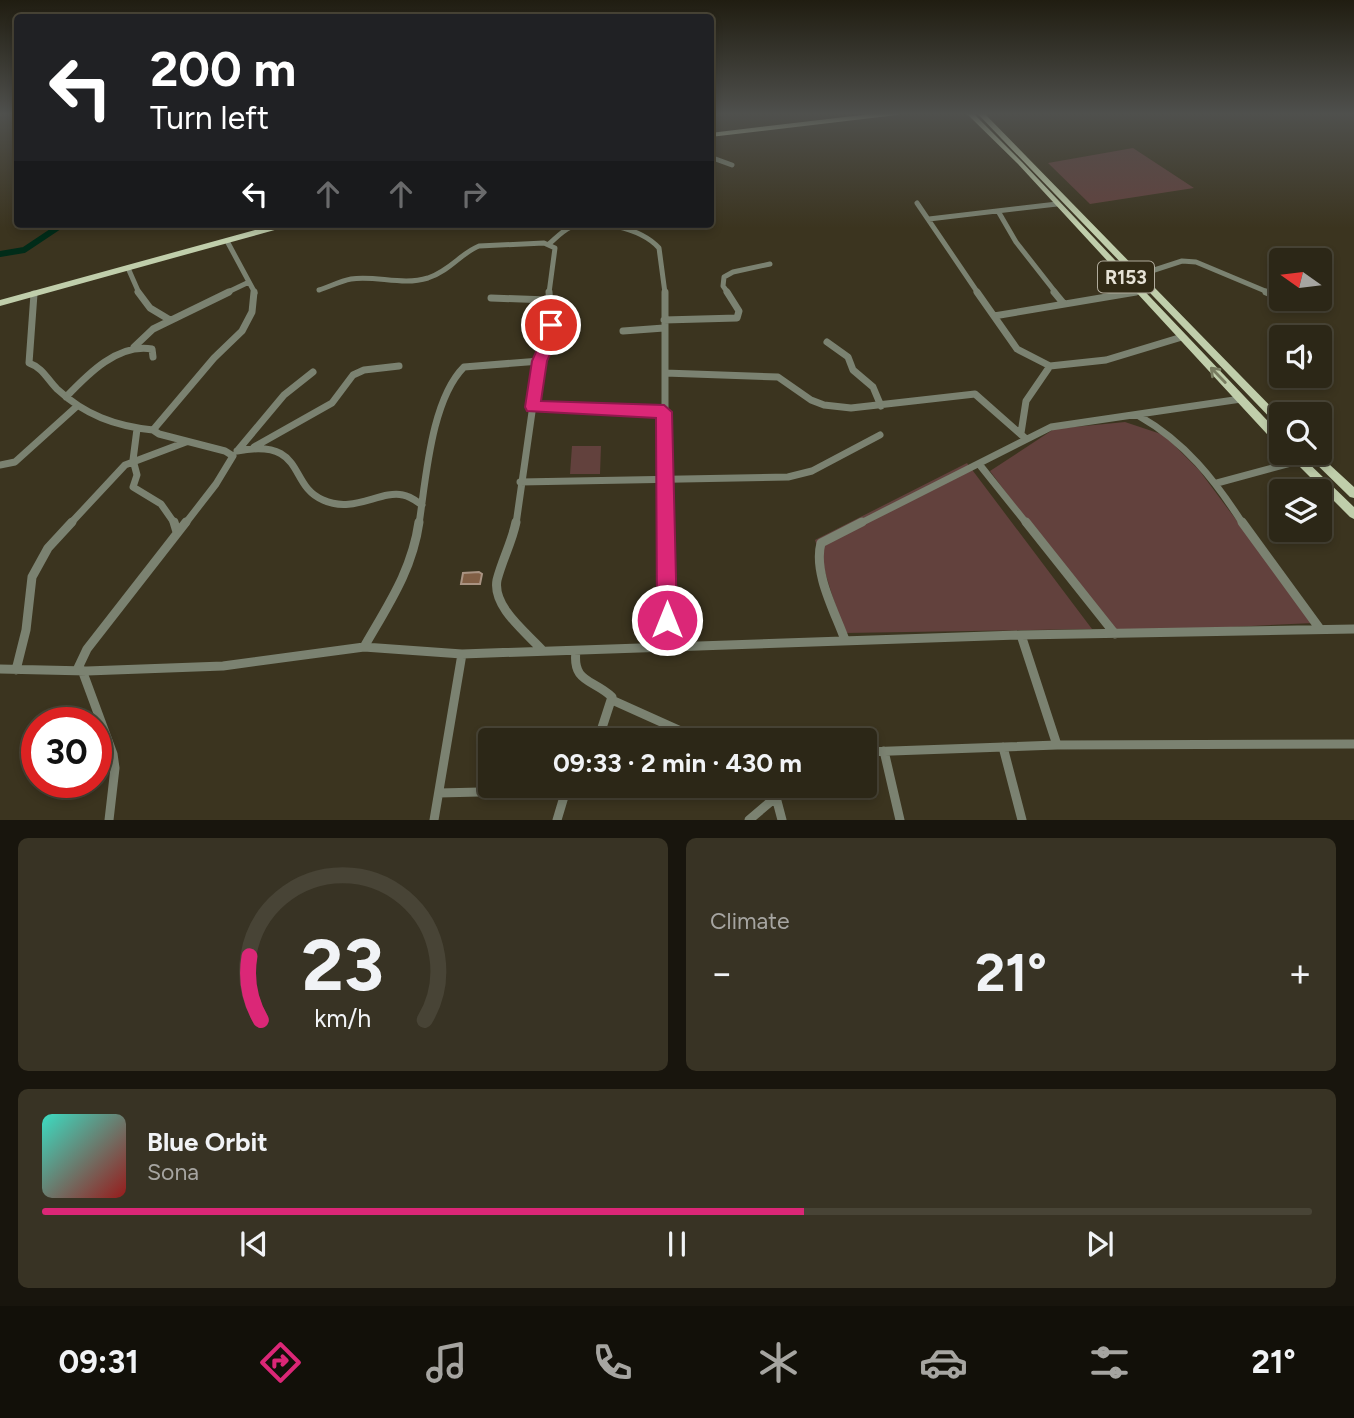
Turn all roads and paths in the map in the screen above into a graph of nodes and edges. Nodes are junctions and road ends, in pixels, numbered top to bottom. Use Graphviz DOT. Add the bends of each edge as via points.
graph roads {
  1 [pos="1006,151"];
  2 [pos="1018,151"];
  3 [pos="714,158"];
  4 [pos="732,165"];
  5 [pos="917,203"];
  6 [pos="1058,204"];
  7 [pos="998,211"];
  8 [pos="929,219"];
  9 [pos="271,228"];
  10 [pos="572,228"];
  11 [pos="616,228"];
  12 [pos="226,240"];
  13 [pos="549,244"];
  14 [pos="770,264"];
  15 [pos="128,268"];
  16 [pos="1139,275"];
  17 [pos="248,282"];
  18 [pos="319,290"];
  19 [pos="1140,291"];
  20 [pos="34,293"];
  21 [pos="1269,293"];
  22 [pos="491,298"];
  23 [pos="548,300"];
  24 [pos="0,303"];
  25 [pos="1064,304"];
  26 [pos="994,316"];
  27 [pos="170,320"];
  28 [pos="664,324"];
  29 [pos="623,331"];
  30 [pos="1182,337"];
  31 [pos="827,342"];
  32 [pos="134,347"];
  33 [pos="153,357"];
  34 [pos="540,361"];
  35 [pos="398,366"];
  36 [pos="1050,366"];
  37 [pos="313,372"];
  38 [pos="665,373"];
  39 [pos="66,397"];
  40 [pos="1241,400"];
  41 [pos="881,406"];
  42 [pos="76,407"];
  43 [pos="533,407"];
  44 [pos="1269,410"];
  45 [pos="664,412"];
  46 [pos="1138,415"];
  47 [pos="137,429"];
  48 [pos="1269,429"];
  49 [pos="153,430"];
  50 [pos="880,435"];
  51 [pos="1023,435"];
  52 [pos="188,442"];
  53 [pos="254,447"];
  54 [pos="235,453"];
  55 [pos="133,460"];
  56 [pos="979,464"];
  57 [pos="0,465"];
  58 [pos="1270,465"];
  59 [pos="1303,465"];
  60 [pos="1323,465"];
  61 [pos="667,481"];
  62 [pos="520,482"];
  63 [pos="1217,483"];
  64 [pos="1354,494"];
  65 [pos="422,505"];
  66 [pos="170,511"];
  67 [pos="1354,514"];
  68 [pos="188,519"];
  69 [pos="177,532"];
  70 [pos="1320,629"];
  71 [pos="1354,629"];
  72 [pos="1115,634"];
  73 [pos="1021,635"];
  74 [pos="845,640"];
  75 [pos="364,647"];
  76 [pos="667,648"];
  77 [pos="543,651"];
  78 [pos="576,651"];
  79 [pos="462,654"];
  80 [pos="0,669"];
  81 [pos="80,669"];
  82 [pos="16,670"];
  83 [pos="612,699"];
  84 [pos="602,728"];
  85 [pos="675,728"];
  86 [pos="1354,744"];
  87 [pos="1057,746"];
  88 [pos="1003,747"];
  89 [pos="877,751"];
  90 [pos="884,751"];
  91 [pos="478,792"];
  92 [pos="439,793"];
  93 [pos="568,798"];
  94 [pos="768,798"];
  95 [pos="776,798"];
  96 [pos="109,820"];
  97 [pos="434,820"];
  98 [pos="557,820"];
  99 [pos="749,820"];
  100 [pos="782,820"];
  101 [pos="900,820"];
  102 [pos="1021,820"];
  1 -- 6 [label="main road, R153"];
  2 -- 16 [label="main road, R153"];
  3 -- 4 [label="street"];
  5 -- 8 [label="street"];
  6 -- 7 [label="street"];
  6 -- 19 [label="main road, R153"];
  7 -- 8 [label="street"];
  7 -- 25 [label="street"];
  8 -- 26 [label="street"];
  9 -- 12 [label="main road"];
  10 -- 13 [label="street"];
  11 -- 28 [label="street" via="657,245 662,260"];
  12 -- 15 [label="main road"];
  12 -- 17 [label="street"];
  13 -- 18 [label="street" via="479,246 452,267 427,278 400,282 351,279"];
  13 -- 23 [label="street" via="555,250"];
  14 -- 28 [label="street" via="724,277 723,286 739,312 737,318"];
  15 -- 20 [label="main road"];
  15 -- 27 [label="street" via="146,302"];
  16 -- 21 [label="street" via="1182,261 1196,262"];
  16 -- 44 [label="main road, R153"];
  17 -- 27 [label="street"];
  17 -- 49 [label="street" via="256,299 242,331"];
  19 -- 25 [label="street"];
  19 -- 30 [label="main road, R153"];
  20 -- 24 [label="main road"];
  20 -- 39 [label="street" via="27,361 43,369"];
  22 -- 23 [label="street"];
  23 -- 34 [label="street" via="552,332"];
  25 -- 26 [label="street"];
  26 -- 36 [label="street" via="1017,349"];
  27 -- 32 [label="street" via="145,334"];
  28 -- 29 [label="street"];
  28 -- 38 [label="street"];
  30 -- 36 [label="street" via="1106,360"];
  40 -- 30 [label="main road, R153, one-way"];
  31 -- 41 [label="street" via="848,357 853,370 873,387"];
  32 -- 33 [label="street" via="152,349"];
  32 -- 39 [label="street" via="97,369"];
  34 -- 43 [label="street"];
  34 -- 65 [label="street" via="464,367 455,373 442,407"];
  35 -- 53 [label="street" via="353,375 327,406"];
  36 -- 51 [label="street" via="1026,401"];
  37 -- 54 [label="street" via="284,395"];
  38 -- 41 [label="street" via="768,376 787,381 824,405"];
  38 -- 45 [label="street"];
  39 -- 42 [label="street"];
  40 -- 46 [label="street"];
  40 -- 48 [label="main road, R153"];
  41 -- 51 [label="street" via="975,394"];
  42 -- 47 [label="street" via="93,418"];
  42 -- 57 [label="street" via="24,454"];
  43 -- 45 [label="street"];
  43 -- 62 [label="street"];
  45 -- 61 [label="street"];
  46 -- 51 [label="street" via="1058,425"];
  46 -- 63 [label="street" via="1166,431"];
  47 -- 49 [label="street"];
  47 -- 55 [label="street"];
  49 -- 52 [label="street"];
  50 -- 61 [label="street" via="799,476"];
  51 -- 56 [label="street"];
  52 -- 54 [label="street"];
  52 -- 55 [label="street"];
  53 -- 54 [label="street"];
  53 -- 65 [label="street" via="290,460 306,486 325,502 346,504 400,494"];
  54 -- 68 [label="street"];
  55 -- 66 [label="street" via="134,488"];
  55 -- 82 [label="street" via="112,477 34,569"];
  56 -- 72 [label="street"];
  56 -- 74 [label="street" via="821,543 819,562"];
  58 -- 63 [label="street"];
  59 -- 67 [label="main road"];
  60 -- 64 [label="main road"];
  61 -- 62 [label="street"];
  61 -- 76 [label="street"];
  62 -- 77 [label="street" via="516,525 497,592 504,608"];
  63 -- 70 [label="street" via="1255,543"];
  65 -- 75 [label="street" via="407,572"];
  66 -- 68 [label="street"];
  66 -- 69 [label="street"];
  68 -- 69 [label="street"];
  69 -- 81 [label="street" via="87,649"];
  70 -- 71 [label="street"];
  70 -- 72 [label="street"];
  72 -- 73 [label="street"];
  73 -- 74 [label="street"];
  73 -- 87 [label="street"];
  74 -- 76 [label="street"];
  75 -- 79 [label="street"];
  75 -- 81 [label="street" via="223,666"];
  76 -- 78 [label="street"];
  77 -- 78 [label="street"];
  77 -- 79 [label="street"];
  78 -- 83 [label="street" via="579,675 610,693"];
  79 -- 92 [label="street"];
  80 -- 82 [label="street"];
  81 -- 82 [label="street"];
  81 -- 96 [label="street" via="114,761"];
  83 -- 84 [label="street"];
  83 -- 85 [label="street"];
  86 -- 87 [label="street"];
  87 -- 88 [label="street"];
  88 -- 90 [label="street"];
  88 -- 102 [label="street"];
  89 -- 90 [label="street"];
  90 -- 101 [label="street"];
  91 -- 92 [label="street"];
  92 -- 97 [label="street"];
  93 -- 98 [label="street"];
  94 -- 99 [label="street"];
  95 -- 100 [label="street"];
}
